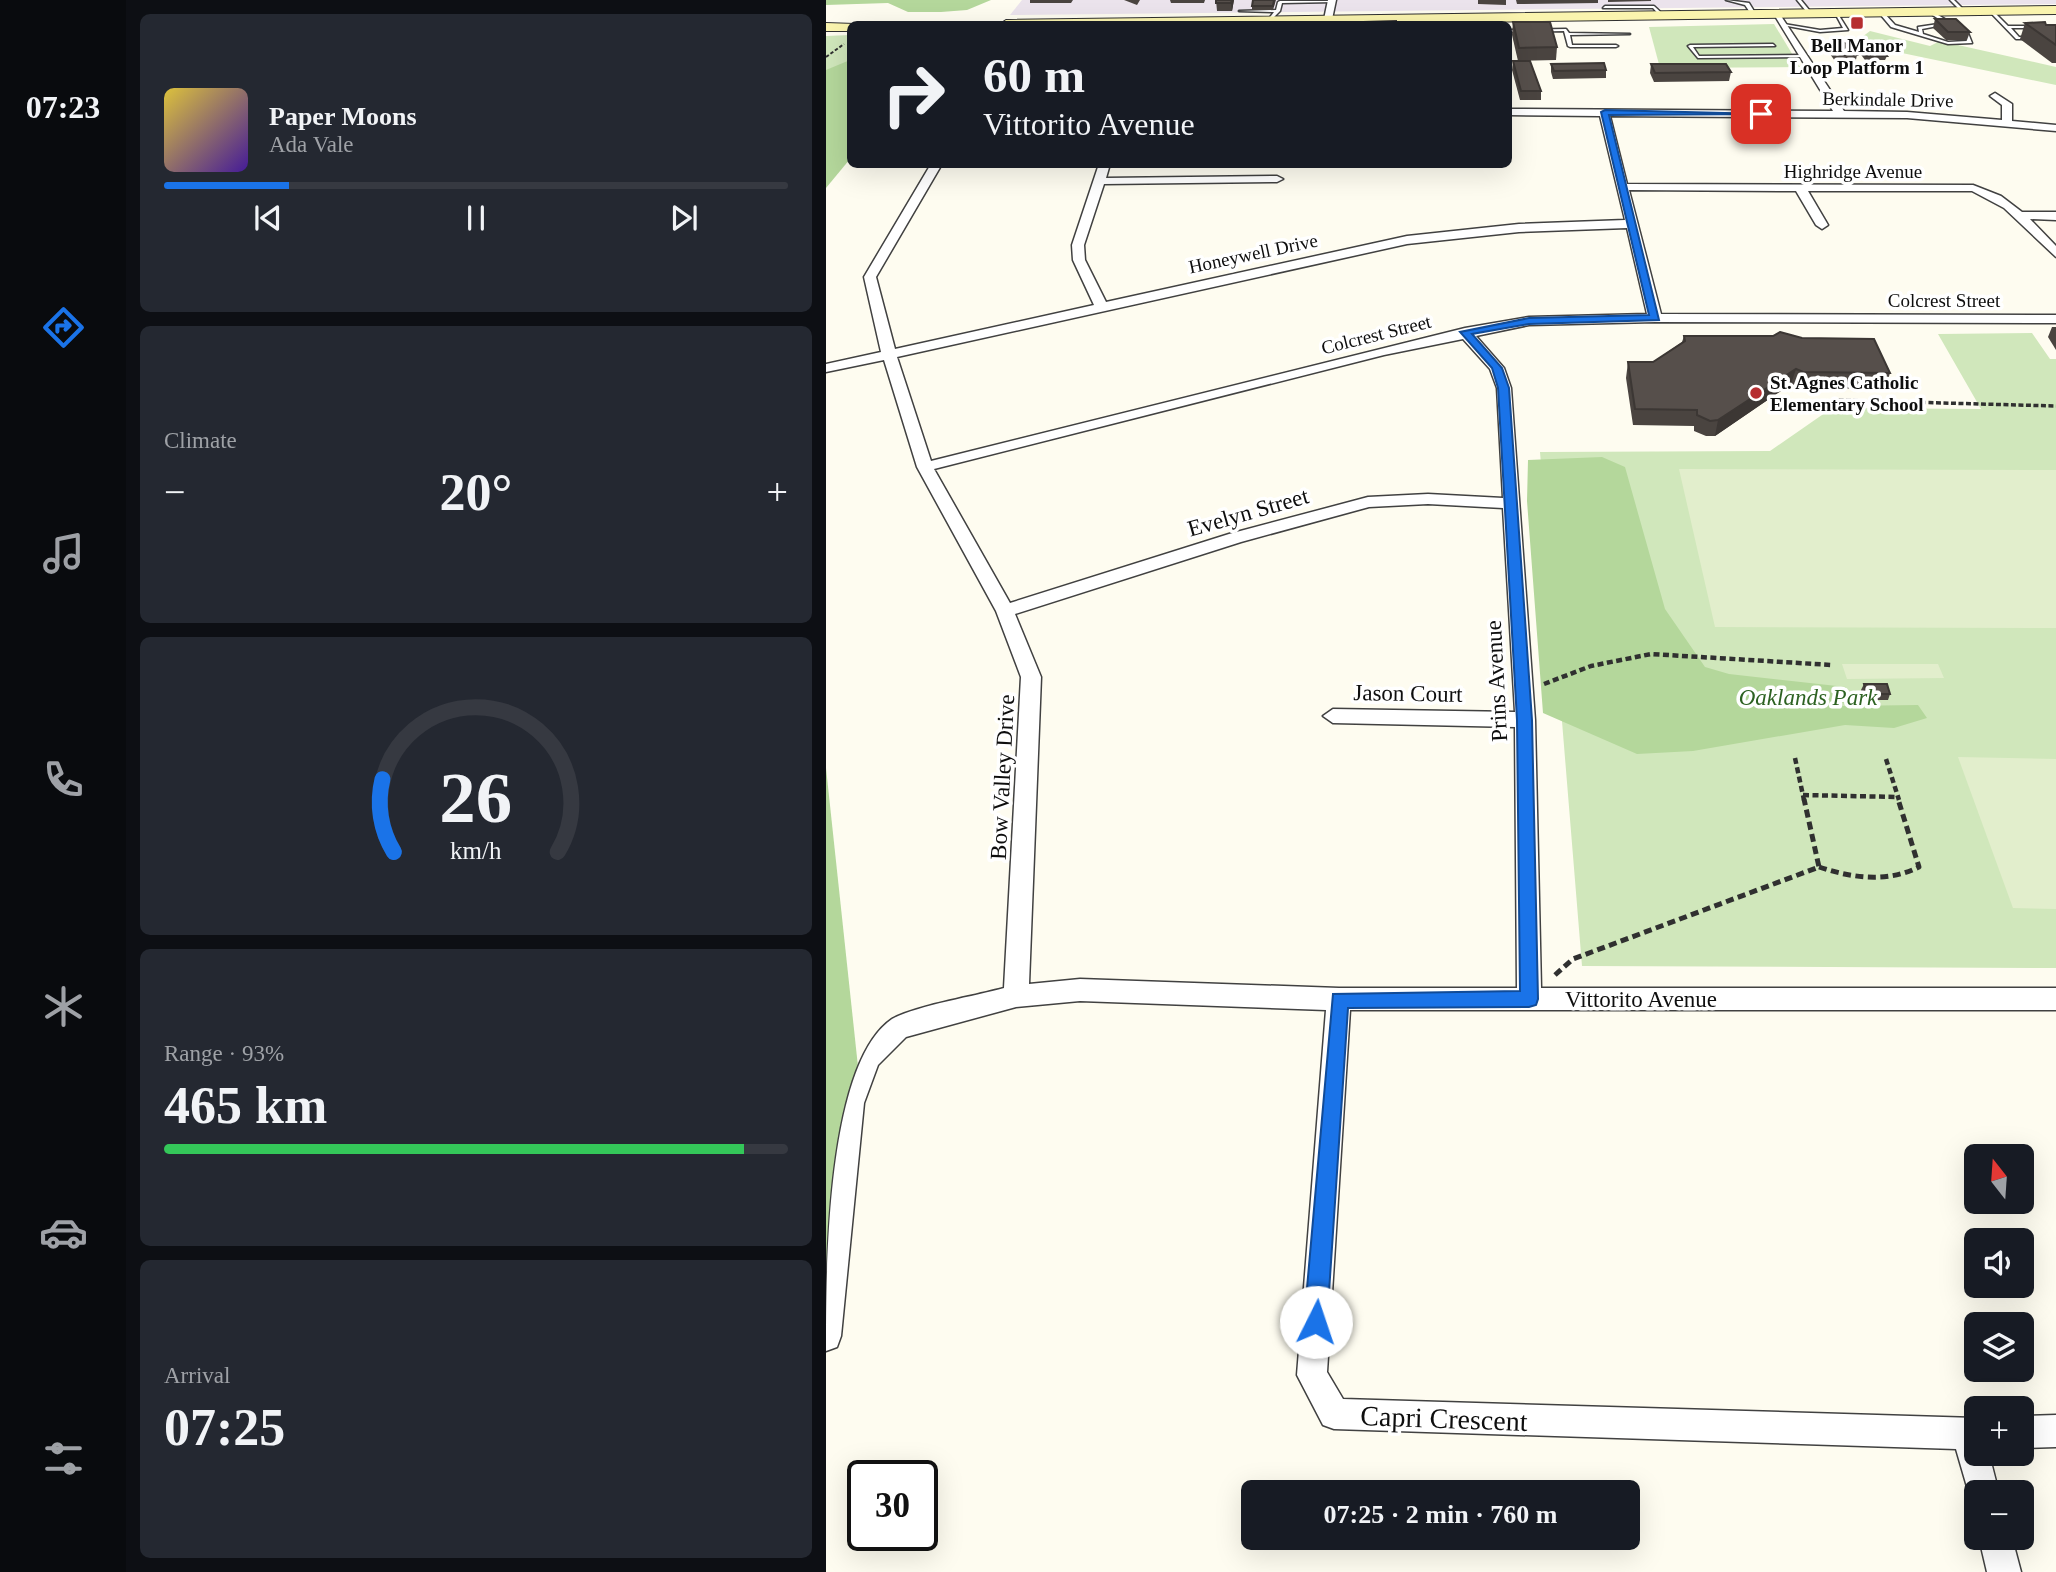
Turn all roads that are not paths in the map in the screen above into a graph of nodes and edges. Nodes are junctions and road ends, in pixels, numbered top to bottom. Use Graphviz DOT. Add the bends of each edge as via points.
graph roads {
  1 [pos="1728,0"];
  2 [pos="1799,0"];
  3 [pos="1952,0"];
  4 [pos="1308,1"];
  5 [pos="1332,1"];
  6 [pos="1254,4"];
  7 [pos="1241,8"];
  8 [pos="1276,8"];
  9 [pos="1605,8"];
  10 [pos="1991,12"];
  11 [pos="2053,12"];
  12 [pos="1933,13"];
  13 [pos="1966,13"];
  14 [pos="1882,14"];
  15 [pos="1812,15"];
  16 [pos="1838,15"];
  17 [pos="1755,16"];
  18 [pos="1664,17"];
  19 [pos="1113,21"];
  20 [pos="1323,21"];
  21 [pos="1327,21"];
  22 [pos="1782,21"];
  23 [pos="1512,24"];
  24 [pos="1953,24"];
  25 [pos="826,27"];
  26 [pos="847,27"];
  27 [pos="2007,27"];
  28 [pos="2056,27"];
  29 [pos="1565,28"];
  30 [pos="1512,31"];
  31 [pos="1921,33"];
  32 [pos="1628,34"];
  33 [pos="2056,38"];
  34 [pos="1773,45"];
  35 [pos="1616,46"];
  36 [pos="1724,46"];
  37 [pos="1804,56"];
  38 [pos="1729,57"];
  39 [pos="1996,96"];
  40 [pos="1512,112"];
  41 [pos="1605,112"];
  42 [pos="1840,114"];
  43 [pos="2007,122"];
  44 [pos="2056,128"];
  45 [pos="935,168"];
  46 [pos="1104,168"];
  47 [pos="1277,179"];
  48 [pos="1099,181"];
  49 [pos="1625,187"];
  50 [pos="1801,189"];
  51 [pos="2017,215"];
  52 [pos="2056,216"];
  53 [pos="1631,223"];
  54 [pos="1822,225"];
  55 [pos="2056,253"];
  56 [pos="1101,306"];
  57 [pos="1655,318"];
  58 [pos="2056,319"];
  59 [pos="1465,332"];
  60 [pos="889,354"];
  61 [pos="826,368"];
  62 [pos="925,467"];
  63 [pos="1512,503"];
  64 [pos="1005,611"];
  65 [pos="1333,716"];
  66 [pos="1525,720"];
  67 [pos="1016,996"];
  68 [pos="1339,999"];
  69 [pos="1529,999"];
  70 [pos="2056,999"];
  71 [pos="826,1336"];
  72 [pos="2056,1431"];
  73 [pos="2034,1432"];
  74 [pos="1964,1434"];
  75 [pos="1998,1550"];
  76 [pos="2004,1572"];
  1 -- 17 [label="lane" via="1746,4"];
  2 -- 15 [label="lane"];
  3 -- 13 [label="lane"];
  4 -- 5 [label="lane"];
  4 -- 8 [label="lane"];
  5 -- 21 [label="street"];
  6 -- 7 [label="lane"];
  7 -- 8 [label="main road"];
  7 -- 19 [label="main road"];
  8 -- 20 [label="main road"];
  9 -- 18 [label="lane" via="1654,7"];
  10 -- 11 [label="main road"];
  10 -- 13 [label="main road"];
  10 -- 27 [label="lane"];
  12 -- 13 [label="main road"];
  12 -- 14 [label="main road"];
  12 -- 24 [label="lane"];
  14 -- 16 [label="main road"];
  14 -- 31 [label="lane" via="1893,26"];
  15 -- 16 [label="main road"];
  15 -- 22 [label="main road"];
  16 -- 22 [label="lane" via="1846,29 1820,31"];
  17 -- 18 [label="main road"];
  17 -- 22 [label="main road"];
  18 -- 29 [label="main road"];
  22 -- 37 [label="street"];
  23 -- 29 [label="main road"];
  24 -- 31 [label="lane" via="1924,26"];
  24 -- 31 [label="lane" via="1970,42 1948,43"];
  25 -- 26 [label="main road"];
  27 -- 28 [label="lane"];
  27 -- 33 [label="lane" via="2018,38"];
  29 -- 30 [label="lane"];
  29 -- 32 [label="lane"];
  29 -- 35 [label="lane" via="1570,46"];
  34 -- 36 [label="lane"];
  36 -- 38 [label="lane"];
  36 -- 38 [label="lane" via="1690,46 1698,57"];
  37 -- 38 [label="lane"];
  37 -- 42 [label="street"];
  39 -- 43 [label="street" via="2007,104"];
  40 -- 41 [label="street, Berkindale Drive"];
  41 -- 42 [label="street, Berkindale Drive"];
  41 -- 49 [label="street"];
  42 -- 43 [label="street, Berkindale Drive"];
  43 -- 44 [label="street, Berkindale Drive"];
  45 -- 60 [label="street, Bow Valley Drive" via="870,277"];
  46 -- 48 [label="street"];
  47 -- 48 [label="street"];
  48 -- 56 [label="street" via="1078,246 1079,260"];
  49 -- 50 [label="street, Highridge Avenue"];
  49 -- 53 [label="street"];
  50 -- 51 [label="street, Highridge Avenue" via="1973,188 1992,192"];
  50 -- 54 [label="street"];
  51 -- 52 [label="street"];
  51 -- 55 [label="street, Highridge Avenue"];
  53 -- 56 [label="street, Honeywell Drive" via="1468,230"];
  53 -- 57 [label="street"];
  56 -- 60 [label="street, Honeywell Drive"];
  57 -- 58 [label="street, Colcrest Street"];
  57 -- 59 [label="street, Colcrest Street" via="1529,321"];
  59 -- 62 [label="street, Colcrest Street"];
  59 -- 63 [label="street, Prins Avenue" via="1497,368 1504,388"];
  60 -- 61 [label="street, Honeywell Drive"];
  60 -- 62 [label="street, Bow Valley Drive"];
  62 -- 64 [label="street, Bow Valley Drive"];
  63 -- 64 [label="street, Evelyn Street" via="1368,502 1235,538"];
  63 -- 66 [label="street, Prins Avenue"];
  64 -- 67 [label="street, Bow Valley Drive" via="1031,677"];
  65 -- 66 [label="street, Jason Court"];
  66 -- 69 [label="street, Prins Avenue"];
  67 -- 68 [label="street, Vittorito Avenue" via="1080,990"];
  67 -- 71 [label="street" via="899,1028 868,1058 851,1103"];
  68 -- 69 [label="street, Vittorito Avenue"];
  68 -- 74 [label="street, Capri Crescent" via="1312,1375 1334,1414"];
  69 -- 70 [label="street, Vittorito Avenue"];
  72 -- 73 [label="street"];
  75 -- 76 [label="street"];
}
